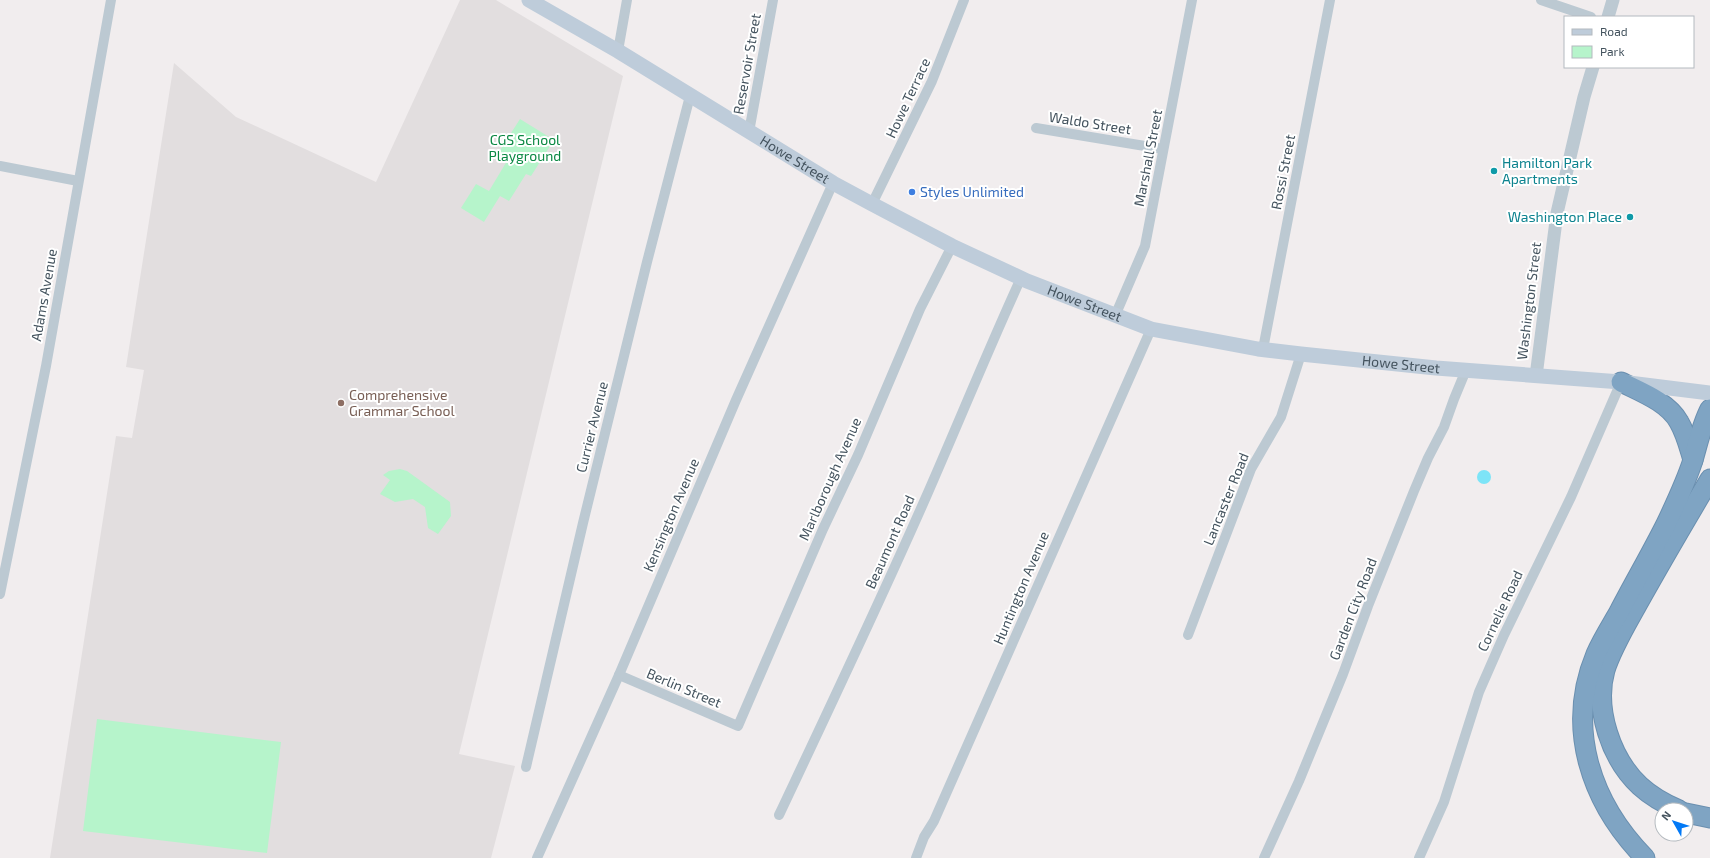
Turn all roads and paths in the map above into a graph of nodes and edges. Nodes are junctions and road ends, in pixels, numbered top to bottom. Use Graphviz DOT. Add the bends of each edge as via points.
graph roads {
  1 [pos="111,0"];
  2 [pos="529,0"];
  3 [pos="627,0"];
  4 [pos="773,0"];
  5 [pos="964,0"];
  6 [pos="1192,0"];
  7 [pos="1330,0"];
  8 [pos="1541,0"];
  9 [pos="1613,0"];
  10 [pos="1588,16"];
  11 [pos="1608,16"];
  12 [pos="618,51"];
  13 [pos="1593,68"];
  14 [pos="690,96"];
  15 [pos="1036,128"];
  16 [pos="749,132"];
  17 [pos="1163,149"];
  18 [pos="0,166"];
  19 [pos="78,180"];
  20 [pos="833,183"];
  21 [pos="872,204"];
  22 [pos="952,246"];
  23 [pos="1021,278"];
  24 [pos="1115,316"];
  25 [pos="1151,329"];
  26 [pos="1263,349"];
  27 [pos="1301,354"];
  28 [pos="1466,370"];
  29 [pos="1536,376"];
  30 [pos="1621,382"];
  31 [pos="1710,393"];
  32 [pos="1710,409"];
  33 [pos="1693,460"];
  34 [pos="1710,479"];
  35 [pos="0,594"];
  36 [pos="1188,634"];
  37 [pos="619,675"];
  38 [pos="738,726"];
  39 [pos="526,767"];
  40 [pos="1662,802"];
  41 [pos="779,815"];
  42 [pos="1694,815"];
  43 [pos="1710,818"];
  44 [pos="537,858"];
  45 [pos="916,858"];
  46 [pos="1264,858"];
  47 [pos="1419,858"];
  48 [pos="1645,858"];
  1 -- 19 [label="street, Adams Avenue"];
  2 -- 12 [label="main road, Howe Street"];
  3 -- 12 [label="street"];
  4 -- 16 [label="street, Reservoir Street"];
  5 -- 21 [label="street, Howe Terrace" via="932,81"];
  6 -- 17 [label="street, Marshall Street"];
  7 -- 26 [label="street, Rossi Street"];
  8 -- 10 [label="street"];
  9 -- 11 [label="street"];
  12 -- 14 [label="main road, Howe Street"];
  13 -- 29 [label="street, Washington Street" via="1557,213"];
  14 -- 16 [label="main road, Howe Street"];
  14 -- 39 [label="street, Currier Avenue" via="585,516"];
  15 -- 17 [label="street, Waldo Street"];
  16 -- 20 [label="main road, Howe Street"];
  17 -- 24 [label="street, Marshall Street" via="1145,246"];
  18 -- 19 [label="street"];
  19 -- 35 [label="street, Adams Avenue" via="46,366"];
  20 -- 21 [label="main road, Howe Street"];
  20 -- 37 [label="street, Kensington Avenue" via="733,407"];
  21 -- 22 [label="main road, Howe Street"];
  22 -- 23 [label="main road, Howe Street"];
  22 -- 38 [label="street, Marlborough Avenue" via="920,309"];
  23 -- 24 [label="main road, Howe Street"];
  23 -- 41 [label="street, Beaumont Road" via="926,497"];
  24 -- 25 [label="main road, Howe Street"];
  25 -- 26 [label="main road, Howe Street"];
  25 -- 45 [label="street, Huntington Avenue"];
  26 -- 27 [label="main road, Howe Street"];
  27 -- 28 [label="main road, Howe Street"];
  27 -- 36 [label="street, Lancaster Road" via="1281,417 1250,469"];
  28 -- 29 [label="main road, Howe Street"];
  28 -- 46 [label="street, Garden City Road" via="1444,427 1414,491 1343,674"];
  29 -- 30 [label="main road, Howe Street"];
  30 -- 31 [label="main road, Howe Street"];
  30 -- 33 [label="highway" via="1648,395 1667,409 1678,421"];
  30 -- 47 [label="street, Cornelie Road" via="1571,497 1479,692 1444,802"];
  32 -- 33 [label="highway"];
  33 -- 48 [label="highway" via="1666,524 1596,653 1588,676 1584,700 1582,726 1586,754 1601,800 1615,824"];
  34 -- 40 [label="highway" via="1631,616 1605,670 1602,691 1603,713 1616,753 1645,790"];
  37 -- 38 [label="street, Berlin Street"];
  37 -- 44 [label="street, Kensington Avenue"];
  42 -- 43 [label="highway"];
}
